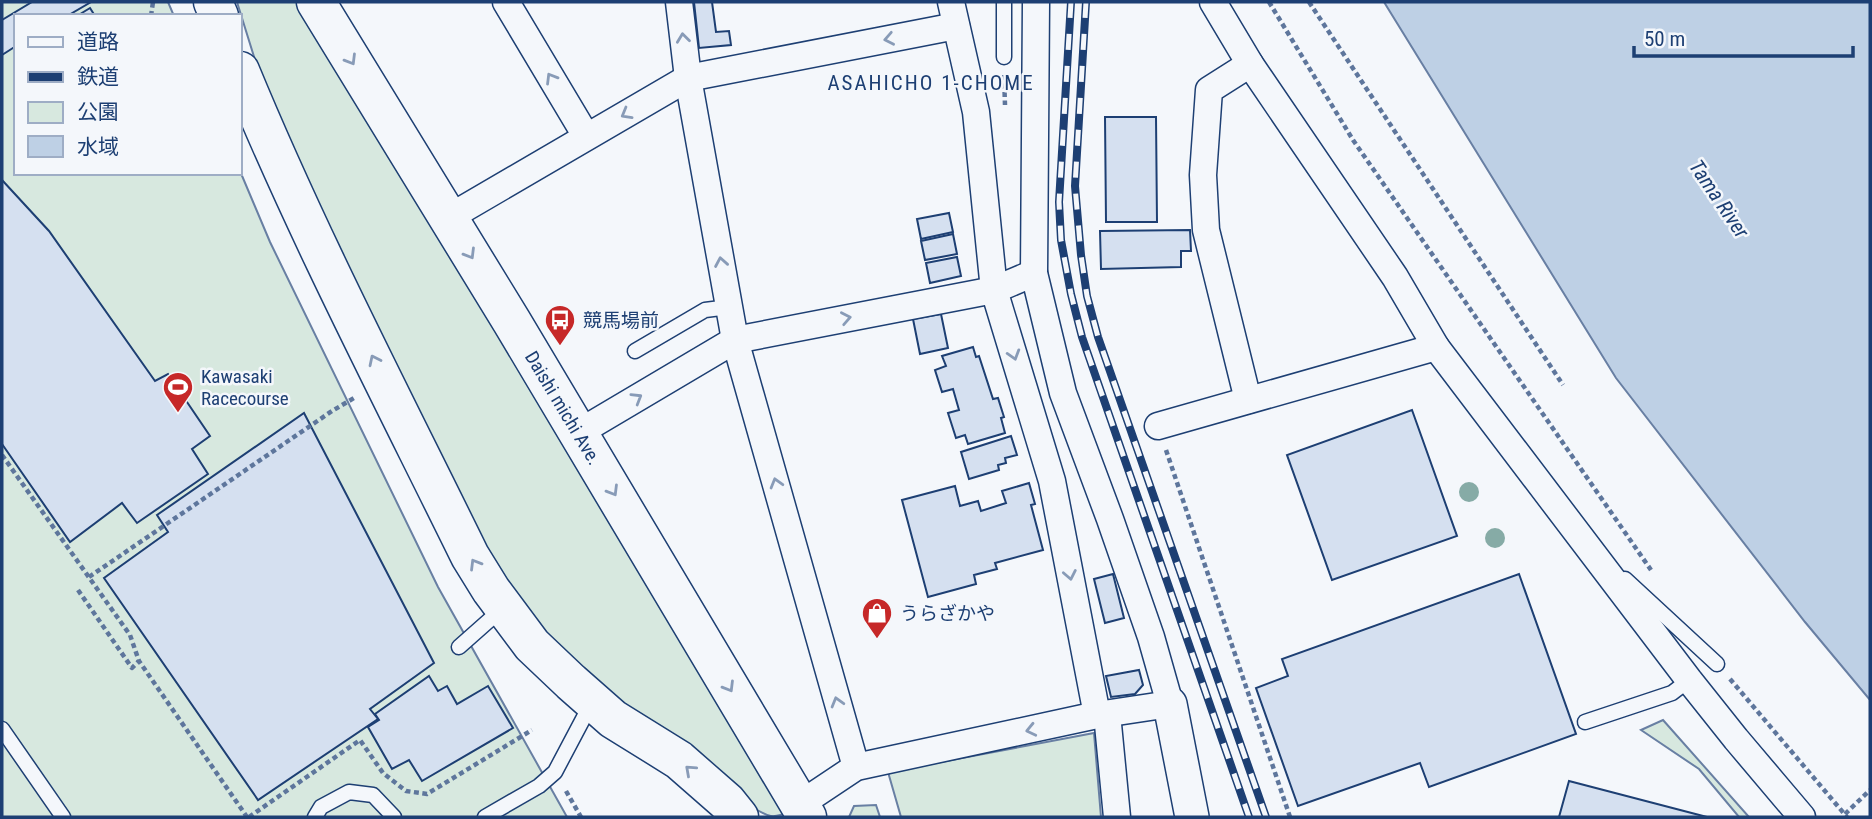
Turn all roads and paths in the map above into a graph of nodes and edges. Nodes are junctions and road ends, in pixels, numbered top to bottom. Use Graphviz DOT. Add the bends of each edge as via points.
graph roads {
  1 [pos="316,2"];
  2 [pos="506,2"];
  3 [pos="679,2"];
  4 [pos="1004,2"];
  5 [pos="1036,2"];
  6 [pos="1213,2"];
  7 [pos="1269,2"];
  8 [pos="1309,2"];
  9 [pos="954,14"];
  10 [pos="1004,57"];
  11 [pos="1250,64"];
  12 [pos="242,76"];
  13 [pos="688,78"];
  14 [pos="586,136"];
  15 [pos="448,218"];
  16 [pos="1034,273"];
  17 [pos="994,290"];
  18 [pos="729,307"];
  19 [pos="735,340"];
  20 [pos="1436,348"];
  21 [pos="635,351"];
  22 [pos="1563,385"];
  23 [pos="358,396"];
  24 [pos="1248,400"];
  25 [pos="1157,426"];
  26 [pos="578,433"];
  27 [pos="2,455"];
  28 [pos="1578,536"];
  29 [pos="1652,573"];
  30 [pos="88,578"];
  31 [pos="78,590"];
  32 [pos="504,608"];
  33 [pos="459,647"];
  34 [pos="139,661"];
  35 [pos="1717,663"];
  36 [pos="1689,680"];
  37 [pos="593,701"];
  38 [pos="1170,705"];
  39 [pos="1102,715"];
  40 [pos="1585,722"];
  41 [pos="2,729"];
  42 [pos="532,730"];
  43 [pos="856,767"];
  44 [pos="555,772"];
  45 [pos="1870,790"];
  46 [pos="803,811"];
  47 [pos="1846,816"];
  48 [pos="63,817"];
  49 [pos="248,817"];
  50 [pos="315,817"];
  51 [pos="394,817"];
  52 [pos="485,817"];
  53 [pos="581,817"];
  54 [pos="739,817"];
  55 [pos="1117,817"];
  56 [pos="1192,817"];
  57 [pos="1290,817"];
  58 [pos="1802,817"];
  1 -- 15 [label="highway, Daishi michi Ave., one-way"];
  14 -- 2 [label="street, one-way"];
  13 -- 3 [label="street, one-way"];
  4 -- 10 [label="lane"];
  5 -- 16 [label="street"];
  6 -- 11 [label="street"];
  7 -- 29 [label="path" via="1353,140"];
  8 -- 22 [label="path"];
  9 -- 13 [label="street, one-way"];
  9 -- 17 [label="street" via="979,132"];
  11 -- 20 [label="street" via="1395,277"];
  11 -- 24 [label="street" via="1209,90 1203,176 1206,230"];
  32 -- 12 [label="highway, one-way" via="470,556 307,222"];
  13 -- 14 [label="street, one-way"];
  18 -- 13 [label="street, one-way"];
  14 -- 15 [label="street"];
  15 -- 26 [label="highway, Daishi michi Ave., one-way"];
  16 -- 17 [label="street"];
  16 -- 38 [label="street" via="1063,393 1151,637"];
  19 -- 17 [label="street, one-way"];
  17 -- 39 [label="street, one-way" via="1052,481"];
  18 -- 19 [label="street"];
  18 -- 21 [label="lane" via="705,310"];
  26 -- 19 [label="street, one-way"];
  43 -- 19 [label="street, one-way"];
  20 -- 24 [label="street"];
  20 -- 28 [label="street"];
  23 -- 30 [label="path"];
  24 -- 25 [label="street"];
  25 -- 57 [label="path"];
  26 -- 46 [label="highway, Daishi michi Ave., one-way"];
  27 -- 30 [label="path"];
  28 -- 35 [label="lane"];
  28 -- 36 [label="street"];
  30 -- 34 [label="path" via="130,635"];
  31 -- 34 [label="path" via="132,668"];
  32 -- 33 [label="lane"];
  32 -- 37 [label="highway" via="532,645"];
  34 -- 49 [label="path"];
  35 -- 47 [label="path"];
  36 -- 40 [label="lane" via="1672,693"];
  36 -- 58 [label="street"];
  37 -- 44 [label="lane"];
  54 -- 37 [label="highway, one-way" via="679,760 613,719"];
  38 -- 39 [label="street"];
  38 -- 56 [label="street"];
  39 -- 43 [label="street, one-way"];
  39 -- 55 [label="street"];
  41 -- 48 [label="lane"];
  42 -- 49 [label="path" via="427,794 406,790 383,773 360,740"];
  43 -- 46 [label="street"];
  44 -- 52 [label="lane"];
  44 -- 53 [label="path"];
  45 -- 47 [label="path"];
  50 -- 51 [label="lane" via="321,807 349,792 373,795"];
}
